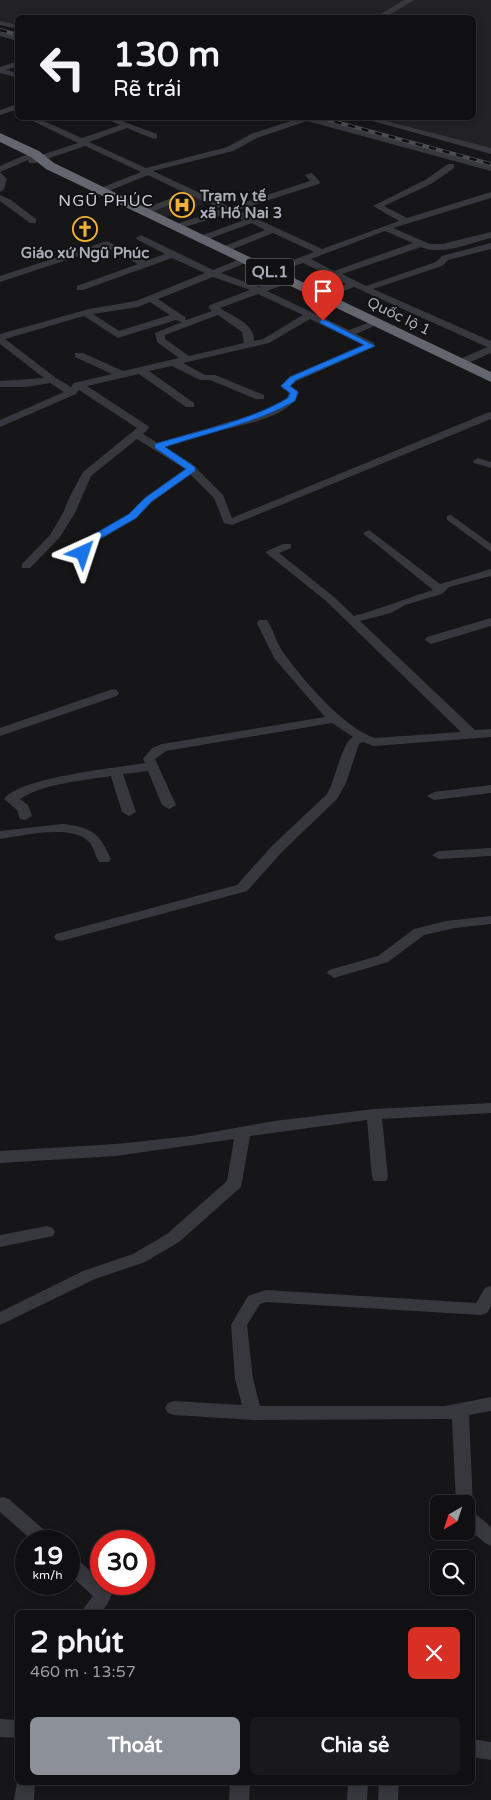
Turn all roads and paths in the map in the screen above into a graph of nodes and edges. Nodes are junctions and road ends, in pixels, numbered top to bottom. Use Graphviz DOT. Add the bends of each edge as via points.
graph roads {
  1 [pos="410,0"];
  2 [pos="382,15"];
  3 [pos="0,22"];
  4 [pos="15,26"];
  5 [pos="0,34"];
  6 [pos="15,38"];
  7 [pos="15,64"];
  8 [pos="0,71"];
  9 [pos="15,75"];
  10 [pos="15,107"];
  11 [pos="0,113"];
  12 [pos="35,120"];
  13 [pos="112,120"];
  14 [pos="301,120"];
  15 [pos="314,120"];
  16 [pos="374,120"];
  17 [pos="126,126"];
  18 [pos="154,136"];
  19 [pos="0,138"];
  20 [pos="83,142"];
  21 [pos="0,148"];
  22 [pos="491,151"];
  23 [pos="36,159"];
  24 [pos="451,166"];
  25 [pos="491,168"];
  26 [pos="0,169"];
  27 [pos="147,172"];
  28 [pos="308,175"];
  29 [pos="0,176"];
  30 [pos="0,189"];
  31 [pos="101,191"];
  32 [pos="192,193"];
  33 [pos="491,196"];
  34 [pos="0,198"];
  35 [pos="230,210"];
  36 [pos="144,212"];
  37 [pos="250,220"];
  38 [pos="33,221"];
  39 [pos="406,221"];
  40 [pos="176,227"];
  41 [pos="385,228"];
  42 [pos="272,230"];
  43 [pos="491,235"];
  44 [pos="141,238"];
  45 [pos="200,239"];
  46 [pos="420,244"];
  47 [pos="491,246"];
  48 [pos="224,250"];
  49 [pos="321,252"];
  50 [pos="173,254"];
  51 [pos="303,259"];
  52 [pos="246,260"];
  53 [pos="146,264"];
  54 [pos="270,272"];
  55 [pos="214,274"];
  56 [pos="334,274"];
  57 [pos="0,279"];
  58 [pos="293,283"];
  59 [pos="354,284"];
  60 [pos="80,288"];
  61 [pos="258,290"];
  62 [pos="365,290"];
  63 [pos="321,296"];
  64 [pos="152,298"];
  65 [pos="218,312"];
  66 [pos="84,313"];
  67 [pos="310,315"];
  68 [pos="182,319"];
  69 [pos="376,323"];
  70 [pos="167,324"];
  71 [pos="348,334"];
  72 [pos="0,338"];
  73 [pos="249,343"];
  74 [pos="491,347"];
  75 [pos="79,355"];
  76 [pos="186,359"];
  77 [pos="172,362"];
  78 [pos="460,363"];
  79 [pos="140,370"];
  80 [pos="122,374"];
  81 [pos="491,378"];
  82 [pos="52,380"];
  83 [pos="0,384"];
  84 [pos="75,389"];
  85 [pos="260,397"];
  86 [pos="190,405"];
  87 [pos="491,415"];
  88 [pos="0,424"];
  89 [pos="136,434"];
  90 [pos="158,446"];
  91 [pos="478,461"];
  92 [pos="491,465"];
  93 [pos="191,469"];
  94 [pos="451,518"];
  95 [pos="370,533"];
  96 [pos="287,546"];
  97 [pos="491,549"];
  98 [pos="83,553"];
  99 [pos="26,566"];
  100 [pos="491,572"];
  101 [pos="441,590"];
  102 [pos="351,620"];
  103 [pos="491,622"];
  104 [pos="263,623"];
  105 [pos="431,640"];
  106 [pos="113,693"];
  107 [pos="334,719"];
  108 [pos="0,732"];
  109 [pos="491,733"];
  110 [pos="471,734"];
  111 [pos="362,738"];
  112 [pos="152,766"];
  113 [pos="116,773"];
  114 [pos="491,789"];
  115 [pos="434,796"];
  116 [pos="169,805"];
  117 [pos="129,812"];
  118 [pos="26,816"];
  119 [pos="0,835"];
  120 [pos="491,852"];
  121 [pos="439,855"];
  122 [pos="104,859"];
  123 [pos="491,920"];
  124 [pos="61,937"];
  125 [pos="334,972"];
  126 [pos="491,1108"];
  127 [pos="374,1114"];
  128 [pos="243,1132"];
  129 [pos="0,1157"];
  130 [pos="380,1178"];
  131 [pos="47,1232"];
  132 [pos="0,1241"];
  133 [pos="491,1292"];
  134 [pos="0,1319"];
  135 [pos="491,1404"];
  136 [pos="174,1408"];
  137 [pos="460,1410"];
  138 [pos="253,1413"];
  139 [pos="465,1495"];
  140 [pos="3,1504"];
  141 [pos="475,1524"];
  142 [pos="33,1530"];
  143 [pos="491,1538"];
  144 [pos="80,1572"];
  145 [pos="92,1610"];
  146 [pos="0,1728"];
  147 [pos="15,1729"];
  148 [pos="475,1748"];
  149 [pos="491,1751"];
  150 [pos="25,1785"];
  151 [pos="240,1785"];
  152 [pos="358,1785"];
  153 [pos="389,1785"];
  154 [pos="24,1800"];
  155 [pos="239,1800"];
  156 [pos="357,1800"];
  157 [pos="388,1800"];
  1 -- 2 [label="street"];
  3 -- 4 [label="street"];
  5 -- 6 [label="street"];
  7 -- 8 [label="street"];
  8 -- 9 [label="street"];
  10 -- 11 [label="street"];
  12 -- 20 [label="street"];
  13 -- 17 [label="street"];
  14 -- 27 [label="street" via="254,136 230,149 169,163"];
  15 -- 25 [label="street"];
  16 -- 22 [label="street"];
  17 -- 18 [label="street"];
  17 -- 20 [label="street"];
  19 -- 23 [label="highway, Quốc lộ 1 / QL.1"];
  20 -- 23 [label="street"];
  20 -- 27 [label="street"];
  21 -- 23 [label="highway, Quốc lộ 1 / QL.1"];
  23 -- 26 [label="street"];
  23 -- 31 [label="highway, Quốc lộ 1 / QL.1"];
  24 -- 39 [label="street" via="428,182 377,206"];
  27 -- 31 [label="street"];
  27 -- 32 [label="street"];
  28 -- 35 [label="street" via="316,182"];
  29 -- 30 [label="street" via="3,179"];
  31 -- 36 [label="highway, Quốc lộ 1 / QL.1"];
  32 -- 35 [label="street"];
  32 -- 36 [label="street"];
  33 -- 39 [label="street"];
  34 -- 38 [label="street"];
  35 -- 37 [label="street"];
  35 -- 40 [label="street"];
  36 -- 40 [label="highway, Quốc lộ 1 / QL.1"];
  37 -- 42 [label="street"];
  37 -- 45 [label="street"];
  39 -- 41 [label="street"];
  40 -- 45 [label="highway, Quốc lộ 1 / QL.1"];
  41 -- 46 [label="street"];
  41 -- 49 [label="street"];
  42 -- 48 [label="street"];
  42 -- 49 [label="street"];
  43 -- 46 [label="street" via="442,247"];
  44 -- 50 [label="street"];
  45 -- 48 [label="highway, Quốc lộ 1 / QL.1"];
  46 -- 56 [label="street"];
  47 -- 62 [label="street" via="445,258 439,264"];
  48 -- 52 [label="highway, Quốc lộ 1 / QL.1"];
  49 -- 51 [label="street"];
  50 -- 53 [label="street"];
  50 -- 55 [label="street"];
  51 -- 54 [label="street"];
  51 -- 56 [label="street"];
  52 -- 54 [label="highway, Quốc lộ 1 / QL.1"];
  52 -- 55 [label="street"];
  53 -- 57 [label="street" via="107,244"];
  53 -- 60 [label="street"];
  54 -- 58 [label="highway, Quốc lộ 1 / QL.1"];
  55 -- 61 [label="street"];
  55 -- 64 [label="street"];
  56 -- 58 [label="street"];
  56 -- 59 [label="street"];
  58 -- 61 [label="street"];
  58 -- 63 [label="highway, Quốc lộ 1 / QL.1"];
  59 -- 62 [label="street"];
  59 -- 63 [label="street"];
  61 -- 65 [label="street" via="212,307"];
  61 -- 67 [label="street"];
  62 -- 74 [label="street"];
  63 -- 69 [label="highway, Quốc lộ 1 / QL.1"];
  64 -- 66 [label="street" via="138,304"];
  64 -- 68 [label="street"];
  65 -- 68 [label="street"];
  65 -- 73 [label="street" via="247,330"];
  66 -- 70 [label="street" via="118,335"];
  66 -- 72 [label="street"];
  67 -- 71 [label="street"];
  67 -- 73 [label="street" via="266,340"];
  68 -- 70 [label="street"];
  69 -- 71 [label="street"];
  69 -- 78 [label="highway, Quốc lộ 1 / QL.1"];
  70 -- 76 [label="street" via="160,333 160,340"];
  71 -- 90 [label="street" via="370,346 293,378 285,386 295,394 288,403 246,422"];
  72 -- 82 [label="street"];
  73 -- 76 [label="street"];
  74 -- 78 [label="street"];
  75 -- 80 [label="street"];
  76 -- 77 [label="street"];
  77 -- 79 [label="street"];
  77 -- 85 [label="street" via="204,378 211,377"];
  78 -- 81 [label="highway, Quốc lộ 1 / QL.1"];
  79 -- 80 [label="street"];
  79 -- 86 [label="street"];
  80 -- 84 [label="street"];
  82 -- 83 [label="street"];
  82 -- 84 [label="street"];
  84 -- 88 [label="street"];
  84 -- 89 [label="street" via="144,428"];
  87 -- 93 [label="street" via="232,522 228,521 219,497"];
  89 -- 90 [label="street"];
  89 -- 99 [label="street" via="87,474 54,537"];
  90 -- 93 [label="street"];
  91 -- 92 [label="street"];
  93 -- 98 [label="street" via="148,500 133,516 94,538"];
  94 -- 97 [label="street"];
  95 -- 101 [label="street"];
  96 -- 102 [label="street" via="272,552"];
  100 -- 101 [label="street"];
  101 -- 102 [label="street" via="387,611"];
  102 -- 110 [label="street"];
  103 -- 105 [label="street"];
  104 -- 107 [label="street" via="278,655"];
  106 -- 108 [label="street"];
  107 -- 111 [label="street"];
  107 -- 112 [label="street" via="166,746 153,753 149,759"];
  109 -- 110 [label="street"];
  110 -- 111 [label="street" via="374,742"];
  111 -- 124 [label="street" via="353,742 340,783 332,796 242,888"];
  112 -- 113 [label="street"];
  112 -- 116 [label="street"];
  113 -- 117 [label="street"];
  113 -- 118 [label="street" via="48,785 13,797 11,799 23,808"];
  114 -- 115 [label="street"];
  119 -- 122 [label="street" via="51,828 84,832 93,838"];
  120 -- 121 [label="street"];
  123 -- 125 [label="street" via="418,932 405,939 384,959"];
  126 -- 127 [label="street"];
  127 -- 128 [label="street"];
  127 -- 130 [label="street"];
  128 -- 129 [label="street" via="116,1150"];
  128 -- 134 [label="street" via="235,1183 173,1238 139,1258 89,1275"];
  131 -- 132 [label="street"];
  133 -- 138 [label="street" via="481,1309 266,1296 254,1300 239,1325 244,1379"];
  135 -- 137 [label="street"];
  136 -- 138 [label="street"];
  137 -- 138 [label="street" via="445,1413"];
  137 -- 139 [label="street"];
  140 -- 142 [label="street"];
  141 -- 143 [label="street"];
  144 -- 145 [label="street" via="103,1594"];
  146 -- 147 [label="street"];
  148 -- 149 [label="street"];
  150 -- 154 [label="street"];
  151 -- 155 [label="street"];
  152 -- 156 [label="street"];
  153 -- 157 [label="street"];
}
